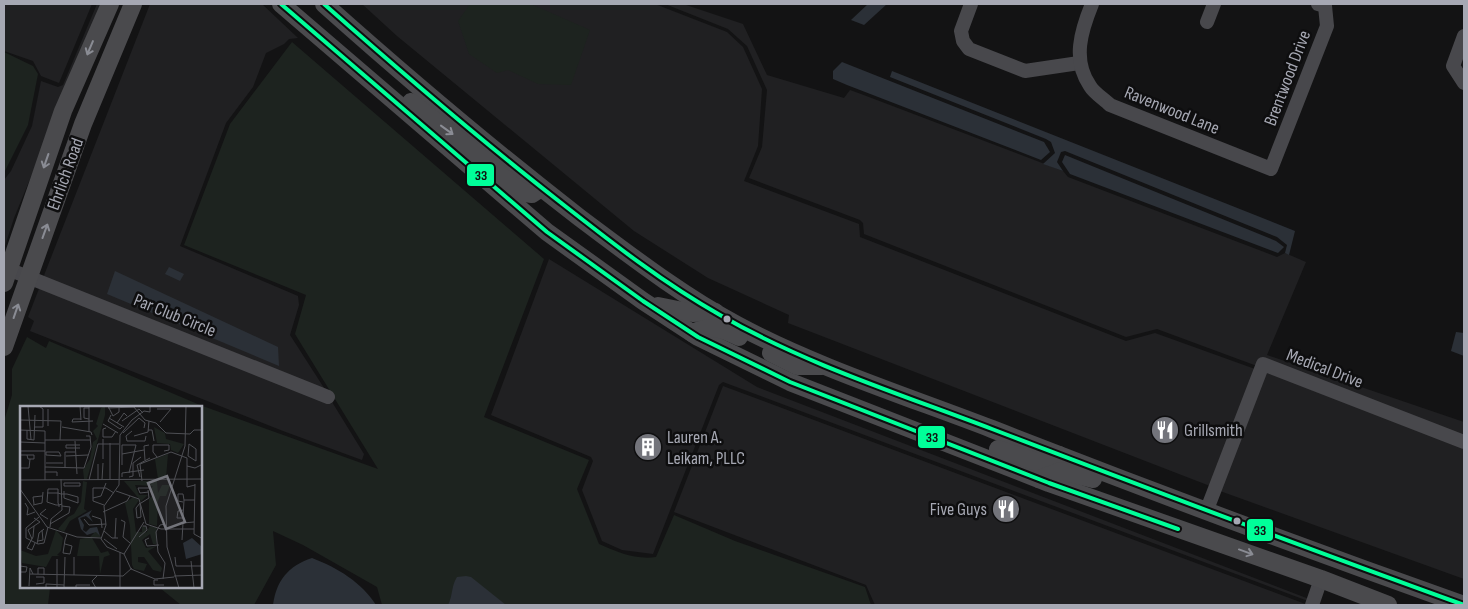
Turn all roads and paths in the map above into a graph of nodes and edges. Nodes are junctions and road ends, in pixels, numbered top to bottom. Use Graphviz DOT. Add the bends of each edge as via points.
graph roads {
  1 [pos="110,4"];
  2 [pos="133,4"];
  3 [pos="281,4"];
  4 [pos="324,4"];
  5 [pos="971,4"];
  6 [pos="1092,4"];
  7 [pos="1214,4"];
  8 [pos="1318,4"];
  9 [pos="1207,22"];
  10 [pos="1464,36"];
  11 [pos="1079,63"];
  12 [pos="1464,83"];
  13 [pos="391,100"];
  14 [pos="1271,169"];
  15 [pos="541,188"];
  16 [pos="6,276"];
  17 [pos="28,276"];
  18 [pos="643,301"];
  19 [pos="715,312"];
  20 [pos="692,333"];
  21 [pos="4,347"];
  22 [pos="827,366"];
  23 [pos="328,397"];
  24 [pos="915,429"];
  25 [pos="1464,442"];
  26 [pos="1060,455"];
  27 [pos="1039,479"];
  28 [pos="1206,512"];
  29 [pos="1208,539"];
  30 [pos="1338,560"];
  31 [pos="1321,579"];
  32 [pos="1312,605"];
  33 [pos="1388,605"];
  34 [pos="1464,605"];
  1 -- 16 [label="main road, Ehrlich Road, one-way" via="63,111"];
  17 -- 2 [label="main road, Ehrlich Road, one-way" via="83,124"];
  3 -- 13 [label="main road"];
  4 -- 15 [label="main road" via="397,70"];
  5 -- 11 [label="street" via="961,31 969,50 1025,71"];
  6 -- 11 [label="street, Ravenwood Lane" via="1081,32"];
  7 -- 9 [label="street"];
  8 -- 14 [label="street, Brentwood Drive" via="1325,6 1327,26"];
  10 -- 12 [label="street" via="1453,66"];
  11 -- 14 [label="street, Ravenwood Lane" via="1090,87 1110,105"];
  13 -- 15 [label="main road, one-way" via="411,102 521,192 532,194"];
  13 -- 18 [label="main road" via="547,232"];
  15 -- 19 [label="main road" via="623,251"];
  16 -- 17 [label="street, Par Club Circle"];
  21 -- 17 [label="main road, Ehrlich Road, one-way"];
  17 -- 23 [label="street, Par Club Circle"];
  18 -- 19 [label="main road" via="679,312"];
  18 -- 20 [label="main road"];
  19 -- 22 [label="main road"];
  20 -- 22 [label="main road" via="712,327 723,328 797,366"];
  20 -- 24 [label="main road" via="790,382"];
  22 -- 26 [label="main road"];
  24 -- 26 [label="main road" via="980,442 1037,462"];
  24 -- 27 [label="main road"];
  25 -- 28 [label="street, Medical Drive" via="1263,364"];
  26 -- 28 [label="main road"];
  27 -- 28 [label="main road" via="1060,471 1077,474 1162,503"];
  27 -- 29 [label="main road"];
  28 -- 30 [label="main road"];
  29 -- 30 [label="main road" via="1212,534 1227,532 1304,559"];
  29 -- 31 [label="main road, one-way"];
  30 -- 34 [label="main road"];
  31 -- 32 [label="street"];
  31 -- 33 [label="main road"];
}
